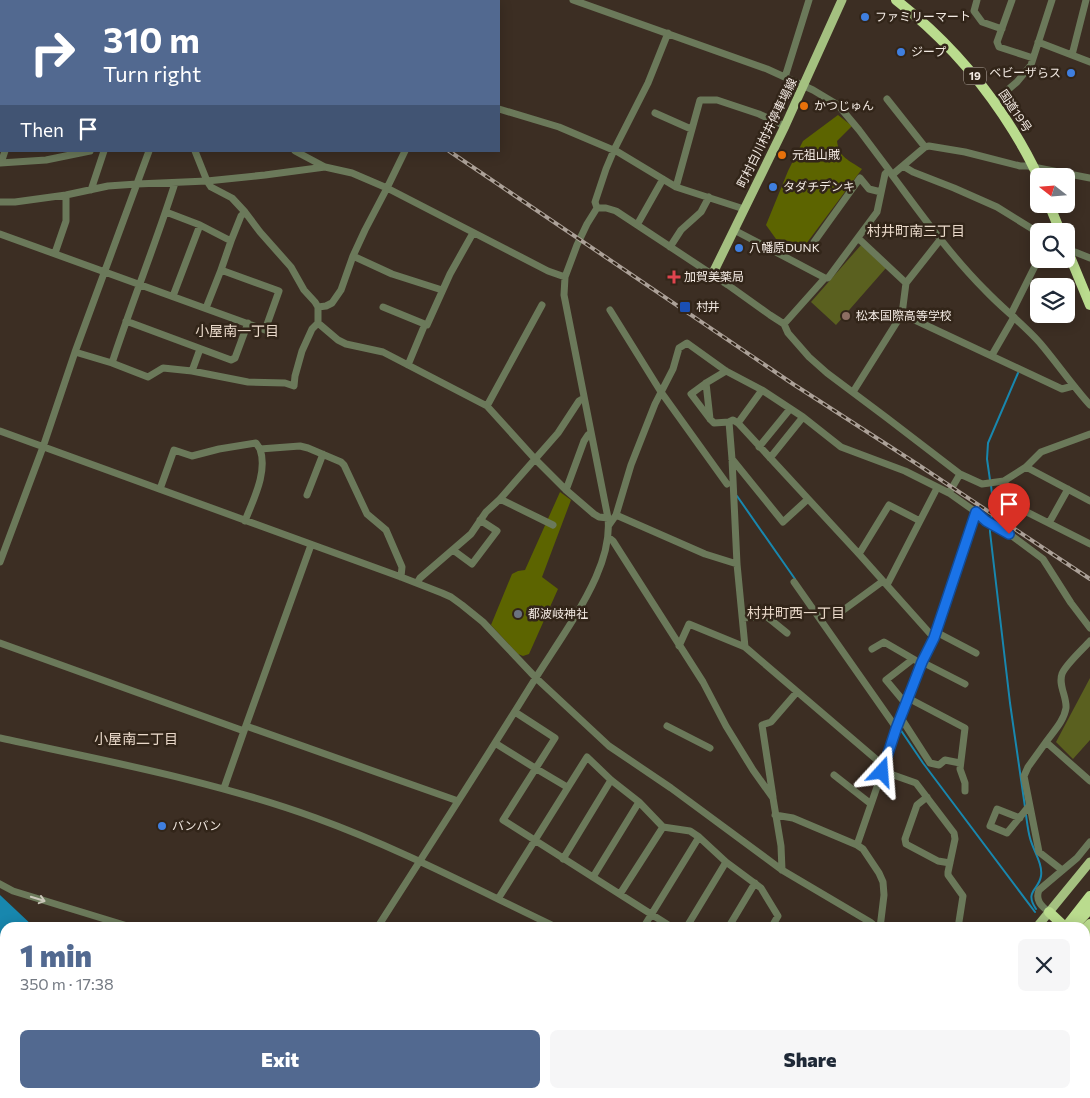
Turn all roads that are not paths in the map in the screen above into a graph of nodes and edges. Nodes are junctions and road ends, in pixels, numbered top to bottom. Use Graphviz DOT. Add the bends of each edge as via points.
graph roads {
  1 [pos="809,0"];
  2 [pos="842,0"];
  3 [pos="896,0"];
  4 [pos="977,0"];
  5 [pos="1012,0"];
  6 [pos="1052,0"];
  7 [pos="1086,0"];
  8 [pos="578,1"];
  9 [pos="1002,28"];
  10 [pos="668,33"];
  11 [pos="1038,42"];
  12 [pos="1072,56"];
  13 [pos="1032,58"];
  14 [pos="1090,62"];
  15 [pos="785,77"];
  16 [pos="804,86"];
  17 [pos="887,99"];
  18 [pos="994,101"];
  19 [pos="500,109"];
  20 [pos="655,113"];
  21 [pos="785,126"];
  22 [pos="691,129"];
  23 [pos="925,147"];
  24 [pos="614,150"];
  25 [pos="49,152"];
  26 [pos="85,152"];
  27 [pos="104,152"];
  28 [pos="149,152"];
  29 [pos="195,152"];
  30 [pos="297,152"];
  31 [pos="405,152"];
  32 [pos="46,160"];
  33 [pos="0,163"];
  34 [pos="903,166"];
  35 [pos="325,167"];
  36 [pos="1034,167"];
  37 [pos="891,172"];
  38 [pos="1090,178"];
  39 [pos="663,179"];
  40 [pos="207,181"];
  41 [pos="176,182"];
  42 [pos="137,184"];
  43 [pos="676,187"];
  44 [pos="388,188"];
  45 [pos="91,190"];
  46 [pos="881,192"];
  47 [pos="66,195"];
  48 [pos="708,197"];
  49 [pos="0,202"];
  50 [pos="597,208"];
  51 [pos="744,209"];
  52 [pos="166,212"];
  53 [pos="245,212"];
  54 [pos="200,225"];
  55 [pos="637,225"];
  56 [pos="1030,227"];
  57 [pos="734,230"];
  58 [pos="473,233"];
  59 [pos="0,234"];
  60 [pos="858,238"];
  61 [pos="940,240"];
  62 [pos="231,241"];
  63 [pos="814,242"];
  64 [pos="670,247"];
  65 [pos="1075,252"];
  66 [pos="55,253"];
  67 [pos="353,256"];
  68 [pos="1090,258"];
  69 [pos="1034,268"];
  70 [pos="1075,268"];
  71 [pos="221,270"];
  72 [pos="105,271"];
  73 [pos="712,275"];
  74 [pos="566,277"];
  75 [pos="825,278"];
  76 [pos="906,283"];
  77 [pos="139,284"];
  78 [pos="442,290"];
  79 [pos="173,296"];
  80 [pos="542,305"];
  81 [pos="1090,305"];
  82 [pos="318,307"];
  83 [pos="383,307"];
  84 [pos="206,308"];
  85 [pos="610,310"];
  86 [pos="902,314"];
  87 [pos="1012,316"];
  88 [pos="126,321"];
  89 [pos="318,322"];
  90 [pos="248,323"];
  91 [pos="425,324"];
  92 [pos="784,324"];
  93 [pos="200,349"];
  94 [pos="75,352"];
  95 [pos="992,355"];
  96 [pos="112,363"];
  97 [pos="408,365"];
  98 [pos="192,371"];
  99 [pos="726,371"];
  100 [pos="706,383"];
  101 [pos="1073,386"];
  102 [pos="762,390"];
  103 [pos="661,392"];
  104 [pos="853,392"];
  105 [pos="584,398"];
  106 [pos="1090,405"];
  107 [pos="487,406"];
  108 [pos="790,409"];
  109 [pos="803,417"];
  110 [pos="710,419"];
  111 [pos="729,422"];
  112 [pos="738,423"];
  113 [pos="0,431"];
  114 [pos="591,433"];
  115 [pos="1090,434"];
  116 [pos="43,447"];
  117 [pos="759,447"];
  118 [pos="260,449"];
  119 [pos="323,454"];
  120 [pos="770,458"];
  121 [pos="535,459"];
  122 [pos="732,459"];
  123 [pos="1026,467"];
  124 [pos="960,474"];
  125 [pos="1004,481"];
  126 [pos="727,484"];
  127 [pos="936,488"];
  128 [pos="160,489"];
  129 [pos="1068,489"];
  130 [pos="566,490"];
  131 [pos="949,493"];
  132 [pos="307,496"];
  133 [pos="500,498"];
  134 [pos="808,499"];
  135 [pos="1090,501"];
  136 [pos="976,512"];
  137 [pos="616,515"];
  138 [pos="480,520"];
  139 [pos="245,521"];
  140 [pos="920,521"];
  141 [pos="609,522"];
  142 [pos="1049,523"];
  143 [pos="553,525"];
  144 [pos="608,537"];
  145 [pos="311,544"];
  146 [pos="1090,544"];
  147 [pos="453,550"];
  148 [pos="859,554"];
  149 [pos="0,562"];
  150 [pos="737,564"];
  151 [pos="401,577"];
  152 [pos="794,582"];
  153 [pos="417,583"];
  154 [pos="885,583"];
  155 [pos="838,614"];
  156 [pos="743,618"];
  157 [pos="1090,628"];
  158 [pos="787,633"];
  159 [pos="935,635"];
  160 [pos="1090,641"];
  161 [pos="0,643"];
  162 [pos="679,646"];
  163 [pos="745,647"];
  164 [pos="872,650"];
  165 [pos="976,653"];
  166 [pos="913,659"];
  167 [pos="922,663"];
  168 [pos="536,678"];
  169 [pos="965,684"];
  170 [pos="797,692"];
  171 [pos="907,701"];
  172 [pos="515,712"];
  173 [pos="901,718"];
  174 [pos="667,726"];
  175 [pos="245,728"];
  176 [pos="896,729"];
  177 [pos="0,738"];
  178 [pos="1046,742"];
  179 [pos="495,743"];
  180 [pos="710,748"];
  181 [pos="960,763"];
  182 [pos="535,768"];
  183 [pos="883,769"];
  184 [pos="834,775"];
  185 [pos="611,780"];
  186 [pos="1090,781"];
  187 [pos="567,787"];
  188 [pos="224,788"];
  189 [pos="965,791"];
  190 [pos="773,798"];
  191 [pos="927,798"];
  192 [pos="458,801"];
  193 [pos="639,802"];
  194 [pos="871,804"];
  195 [pos="1029,806"];
  196 [pos="776,815"];
  197 [pos="1020,818"];
  198 [pos="663,827"];
  199 [pos="699,837"];
  200 [pos="534,840"];
  201 [pos="1090,842"];
  202 [pos="857,845"];
  203 [pos="563,859"];
  204 [pos="419,862"];
  205 [pos="726,862"];
  206 [pos="1090,862"];
  207 [pos="950,863"];
  208 [pos="782,870"];
  209 [pos="1062,870"];
  210 [pos="593,877"];
  211 [pos="755,883"];
  212 [pos="0,884"];
  213 [pos="620,894"];
  214 [pos="1090,896"];
  215 [pos="498,899"];
  216 [pos="1090,908"];
  217 [pos="1049,912"];
  218 [pos="652,915"];
  219 [pos="115,922"];
  220 [pos="381,922"];
  221 [pos="546,922"];
  222 [pos="648,922"];
  223 [pos="663,922"];
  224 [pos="690,922"];
  225 [pos="732,922"];
  226 [pos="774,922"];
  227 [pos="870,922"];
  228 [pos="880,922"];
  229 [pos="959,922"];
  230 [pos="1041,922"];
  231 [pos="1064,922"];
  232 [pos="1081,922"];
  233 [pos="1083,922"];
  1 -- 15 [label="street"];
  2 -- 16 [label="main road, 町村白川村井停車場線"];
  3 -- 18 [label="highway, 国道19号 / 19" via="942,39"];
  4 -- 9 [label="street" via="974,11 982,22"];
  5 -- 9 [label="street"];
  6 -- 11 [label="street"];
  7 -- 12 [label="street"];
  8 -- 10 [label="street"];
  9 -- 13 [label="street" via="997,42 999,47"];
  10 -- 15 [label="street"];
  10 -- 24 [label="street" via="648,83"];
  11 -- 12 [label="street"];
  11 -- 13 [label="street"];
  12 -- 14 [label="street"];
  13 -- 18 [label="street" via="1017,82"];
  15 -- 16 [label="street"];
  16 -- 21 [label="main road, 町村白川村井停車場線"];
  16 -- 37 [label="street" via="838,105"];
  17 -- 23 [label="street"];
  18 -- 36 [label="highway, 国道19号 / 19"];
  19 -- 24 [label="street" via="558,126"];
  20 -- 22 [label="street"];
  21 -- 22 [label="street" via="717,100 700,100"];
  21 -- 51 [label="main road, 町村白川村井停車場線"];
  22 -- 43 [label="street"];
  23 -- 34 [label="street"];
  23 -- 36 [label="street"];
  24 -- 39 [label="street"];
  24 -- 50 [label="street" via="595,202"];
  25 -- 32 [label="street"];
  26 -- 32 [label="street"];
  27 -- 45 [label="street"];
  28 -- 42 [label="street"];
  29 -- 40 [label="street"];
  30 -- 35 [label="street"];
  31 -- 44 [label="street"];
  32 -- 33 [label="street"];
  34 -- 37 [label="street"];
  34 -- 56 [label="street" via="997,207"];
  35 -- 40 [label="street"];
  35 -- 44 [label="street" via="352,173"];
  36 -- 38 [label="street"];
  37 -- 46 [label="street" via="885,174"];
  37 -- 61 [label="street"];
  39 -- 43 [label="street"];
  39 -- 55 [label="street"];
  40 -- 41 [label="street"];
  40 -- 53 [label="street" via="211,187 232,198"];
  41 -- 42 [label="street"];
  41 -- 52 [label="street"];
  42 -- 45 [label="street"];
  42 -- 72 [label="street"];
  43 -- 48 [label="street"];
  44 -- 58 [label="street"];
  44 -- 67 [label="street"];
  45 -- 47 [label="street"];
  46 -- 60 [label="street" via="877,212"];
  46 -- 63 [label="street" via="869,189 860,178"];
  47 -- 49 [label="street"];
  47 -- 66 [label="street" via="66,221"];
  48 -- 51 [label="street"];
  48 -- 64 [label="street" via="701,212 681,230"];
  50 -- 55 [label="street" via="616,211"];
  50 -- 74 [label="street" via="587,224"];
  51 -- 57 [label="main road, 町村白川村井停車場線"];
  52 -- 54 [label="street"];
  52 -- 77 [label="street"];
  53 -- 62 [label="street"];
  53 -- 82 [label="street"];
  54 -- 62 [label="street"];
  54 -- 79 [label="street"];
  55 -- 64 [label="street"];
  57 -- 73 [label="main road, 町村白川村井停車場線"];
  57 -- 75 [label="street"];
  58 -- 74 [label="street"];
  58 -- 78 [label="street"];
  59 -- 66 [label="street"];
  60 -- 75 [label="street"];
  60 -- 76 [label="street"];
  61 -- 76 [label="street"];
  61 -- 87 [label="street"];
  62 -- 71 [label="street"];
  64 -- 73 [label="street"];
  65 -- 68 [label="street"];
  66 -- 72 [label="street"];
  67 -- 78 [label="street" via="392,274"];
  67 -- 82 [label="street" via="341,290 332,303"];
  69 -- 87 [label="street"];
  70 -- 81 [label="highway"];
  71 -- 84 [label="street"];
  71 -- 90 [label="street" via="279,291 265,330"];
  72 -- 77 [label="street"];
  72 -- 94 [label="street"];
  73 -- 92 [label="street"];
  74 -- 105 [label="street" via="565,305"];
  75 -- 92 [label="street"];
  76 -- 86 [label="street"];
  77 -- 79 [label="street"];
  77 -- 88 [label="street"];
  78 -- 91 [label="street"];
  79 -- 84 [label="street"];
  80 -- 107 [label="street"];
  82 -- 89 [label="street"];
  83 -- 91 [label="street"];
  84 -- 90 [label="street"];
  85 -- 103 [label="street"];
  86 -- 95 [label="street"];
  86 -- 104 [label="street"];
  87 -- 95 [label="street"];
  87 -- 101 [label="street" via="1039,342"];
  88 -- 93 [label="street"];
  88 -- 96 [label="street"];
  89 -- 97 [label="street" via="346,344 383,352"];
  89 -- 98 [label="street" via="302,351 294,386 248,382"];
  90 -- 93 [label="street" via="235,358 231,360"];
  91 -- 97 [label="street"];
  92 -- 104 [label="street" via="809,357"];
  93 -- 98 [label="street"];
  94 -- 96 [label="street"];
  94 -- 116 [label="street"];
  95 -- 101 [label="street" via="1062,389"];
  96 -- 98 [label="street" via="148,376 163,368"];
  97 -- 107 [label="street"];
  99 -- 100 [label="street"];
  99 -- 102 [label="street"];
  99 -- 103 [label="street" via="687,343 679,348"];
  100 -- 110 [label="street"];
  100 -- 110 [label="street" via="691,394"];
  101 -- 106 [label="street"];
  102 -- 108 [label="street"];
  102 -- 112 [label="street"];
  103 -- 126 [label="street"];
  103 -- 137 [label="street"];
  104 -- 124 [label="street"];
  105 -- 114 [label="street"];
  105 -- 121 [label="street"];
  107 -- 121 [label="street"];
  108 -- 109 [label="street"];
  108 -- 117 [label="street"];
  109 -- 120 [label="street"];
  109 -- 127 [label="street" via="841,447 905,471"];
  110 -- 111 [label="street" via="714,423"];
  111 -- 112 [label="street"];
  111 -- 122 [label="street"];
  112 -- 117 [label="street"];
  113 -- 116 [label="street"];
  114 -- 130 [label="street" via="584,441"];
  114 -- 141 [label="street"];
  115 -- 123 [label="street" via="1041,452"];
  116 -- 128 [label="street"];
  116 -- 149 [label="street"];
  117 -- 120 [label="street"];
  118 -- 119 [label="street" via="300,446"];
  118 -- 128 [label="street" via="256,443 192,456 174,450"];
  118 -- 139 [label="street" via="261,477"];
  119 -- 132 [label="street"];
  119 -- 151 [label="street" via="341,462 367,514 386,530 402,567"];
  120 -- 134 [label="street"];
  121 -- 130 [label="street"];
  121 -- 133 [label="street"];
  122 -- 134 [label="street" via="783,522"];
  122 -- 150 [label="street"];
  123 -- 125 [label="street"];
  123 -- 129 [label="street"];
  124 -- 125 [label="street" via="982,484"];
  124 -- 131 [label="street"];
  125 -- 142 [label="street" via="1017,506"];
  127 -- 131 [label="street"];
  127 -- 140 [label="street"];
  128 -- 139 [label="street"];
  129 -- 135 [label="street"];
  129 -- 142 [label="street"];
  130 -- 141 [label="street" via="594,514"];
  131 -- 136 [label="street"];
  133 -- 138 [label="street"];
  133 -- 143 [label="street"];
  134 -- 148 [label="street"];
  136 -- 157 [label="street" via="1044,559"];
  136 -- 159 [label="street"];
  137 -- 141 [label="street"];
  137 -- 150 [label="street" via="705,554"];
  138 -- 147 [label="street" via="471,534"];
  138 -- 147 [label="street" via="497,531 472,564"];
  139 -- 145 [label="street"];
  140 -- 148 [label="street" via="889,505"];
  140 -- 154 [label="street"];
  141 -- 144 [label="street"];
  142 -- 146 [label="street"];
  144 -- 162 [label="street"];
  144 -- 168 [label="street" via="588,593"];
  145 -- 151 [label="street"];
  145 -- 175 [label="street"];
  147 -- 153 [label="street"];
  148 -- 154 [label="street"];
  150 -- 156 [label="street"];
  151 -- 153 [label="street"];
  152 -- 176 [label="street"];
  153 -- 168 [label="street" via="462,605"];
  154 -- 155 [label="street"];
  154 -- 159 [label="street"];
  156 -- 158 [label="street" via="766,616"];
  156 -- 163 [label="street"];
  159 -- 165 [label="street"];
  159 -- 167 [label="street"];
  160 -- 178 [label="street" via="1063,671 1060,681 1066,708"];
  161 -- 175 [label="street"];
  162 -- 163 [label="street" via="689,624"];
  162 -- 190 [label="street"];
  163 -- 170 [label="street"];
  164 -- 166 [label="street" via="884,642"];
  166 -- 167 [label="street"];
  166 -- 171 [label="street" via="886,680"];
  167 -- 169 [label="street"];
  167 -- 171 [label="street"];
  168 -- 172 [label="street"];
  168 -- 208 [label="street" via="609,746"];
  170 -- 183 [label="street"];
  170 -- 190 [label="street" via="771,722 762,725"];
  171 -- 173 [label="street"];
  171 -- 181 [label="street" via="965,728"];
  172 -- 179 [label="street"];
  172 -- 182 [label="street" via="555,738"];
  173 -- 176 [label="street"];
  173 -- 181 [label="street" via="930,763 939,765 945,760"];
  174 -- 180 [label="street"];
  175 -- 188 [label="street"];
  175 -- 192 [label="street"];
  176 -- 183 [label="street"];
  177 -- 188 [label="street"];
  178 -- 186 [label="street"];
  178 -- 195 [label="street" via="1024,776"];
  179 -- 182 [label="street"];
  179 -- 192 [label="street"];
  181 -- 189 [label="street"];
  182 -- 187 [label="street"];
  182 -- 200 [label="street" via="503,820"];
  183 -- 191 [label="street" via="916,784"];
  183 -- 194 [label="street"];
  184 -- 194 [label="street"];
  185 -- 187 [label="street" via="587,757"];
  185 -- 193 [label="street"];
  185 -- 203 [label="street"];
  187 -- 200 [label="street"];
  188 -- 204 [label="street" via="316,818"];
  190 -- 196 [label="street"];
  191 -- 207 [label="street" via="954,833"];
  191 -- 207 [label="street" via="917,804 906,844 938,861"];
  192 -- 204 [label="street"];
  193 -- 198 [label="street"];
  193 -- 210 [label="street"];
  194 -- 202 [label="street"];
  195 -- 197 [label="street"];
  195 -- 209 [label="street" via="1039,852"];
  196 -- 202 [label="street" via="793,818"];
  196 -- 208 [label="street"];
  198 -- 199 [label="street"];
  198 -- 213 [label="street"];
  199 -- 205 [label="street"];
  199 -- 218 [label="street"];
  200 -- 203 [label="street"];
  200 -- 215 [label="street"];
  201 -- 209 [label="street"];
  202 -- 228 [label="street" via="863,849 883,882"];
  203 -- 210 [label="street"];
  204 -- 215 [label="street"];
  204 -- 220 [label="street"];
  205 -- 211 [label="street"];
  205 -- 224 [label="street"];
  206 -- 217 [label="main road"];
  207 -- 229 [label="street" via="948,875 963,896"];
  208 -- 227 [label="street"];
  209 -- 217 [label="street" via="1037,896 1038,902"];
  210 -- 213 [label="street"];
  211 -- 225 [label="street"];
  211 -- 226 [label="street" via="778,916"];
  212 -- 219 [label="street, one-way" via="13,891"];
  213 -- 218 [label="street"];
  214 -- 232 [label="highway"];
  215 -- 221 [label="street"];
  216 -- 233 [label="highway"];
  217 -- 230 [label="main road"];
  217 -- 231 [label="highway"];
  218 -- 222 [label="street"];
  218 -- 223 [label="street"];
}
